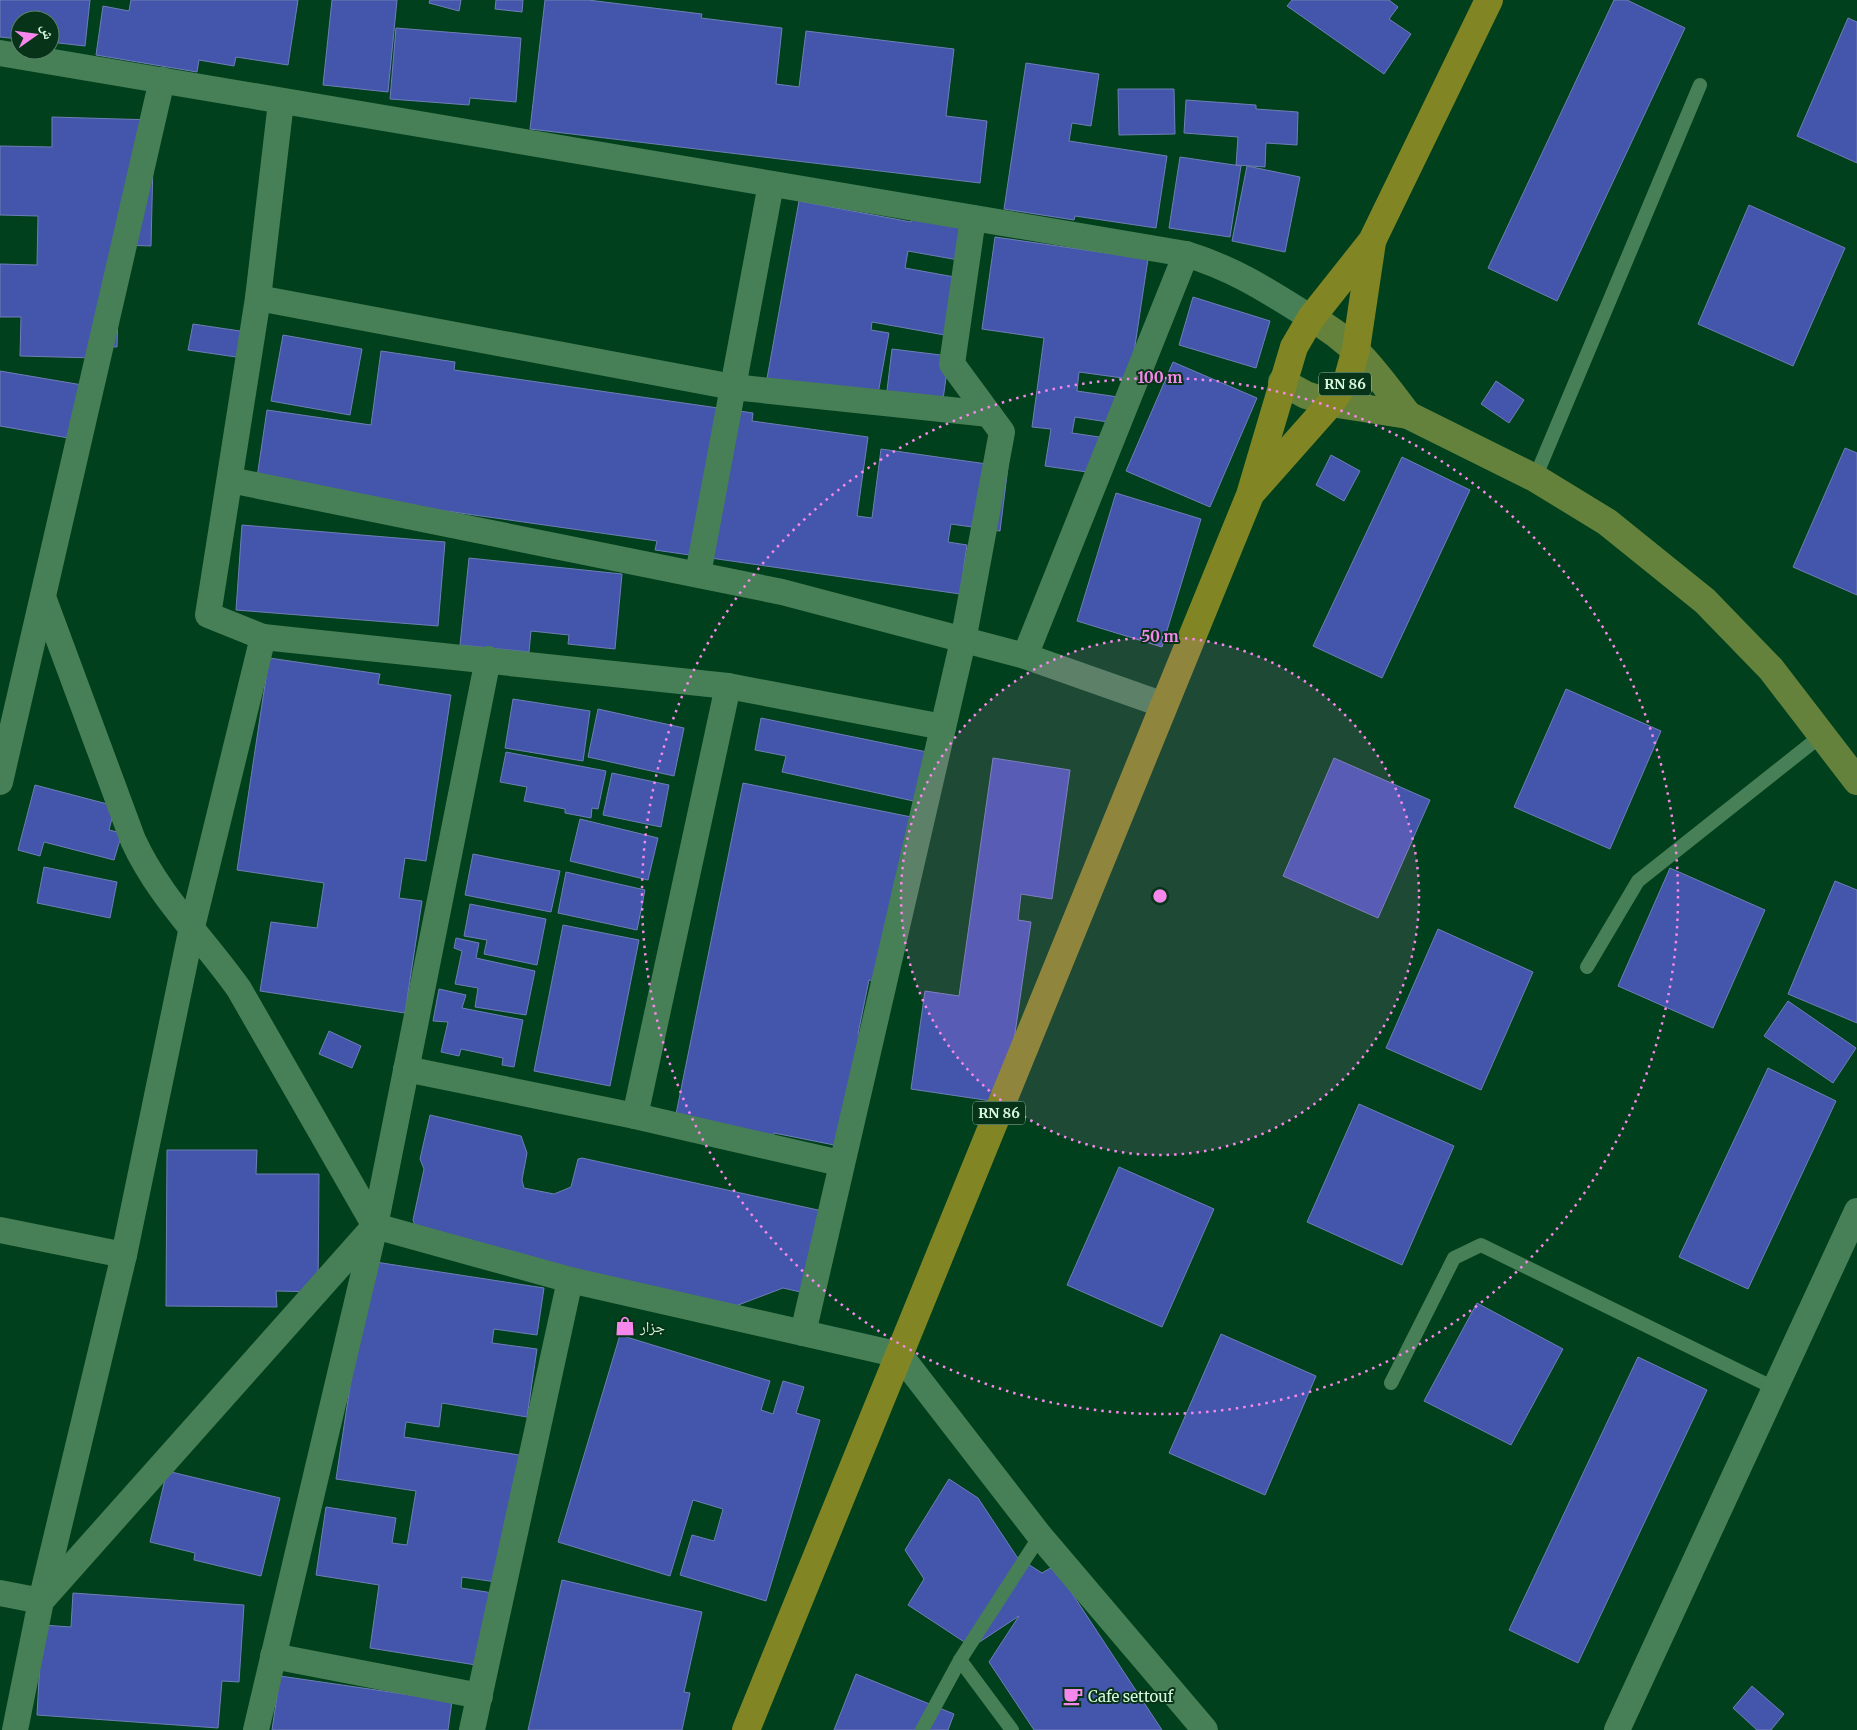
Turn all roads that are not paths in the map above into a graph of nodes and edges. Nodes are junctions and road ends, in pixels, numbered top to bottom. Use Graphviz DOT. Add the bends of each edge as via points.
graph roads {
  1 [pos="1489,0"];
  2 [pos="0,53"];
  3 [pos="162,80"];
  4 [pos="1700,85"];
  5 [pos="281,102"];
  6 [pos="771,184"];
  7 [pos="973,218"];
  8 [pos="1372,241"];
  9 [pos="1186,254"];
  10 [pos="258,298"];
  11 [pos="1311,318"];
  12 [pos="1356,349"];
  13 [pos="1282,382"];
  14 [pos="733,387"];
  15 [pos="1331,403"];
  16 [pos="989,414"];
  17 [pos="1408,415"];
  18 [pos="1535,478"];
  19 [pos="230,480"];
  20 [pos="1250,495"];
  21 [pos="698,574"];
  22 [pos="43,597"];
  23 [pos="263,637"];
  24 [pos="963,640"];
  25 [pos="1026,656"];
  26 [pos="488,659"];
  27 [pos="728,686"];
  28 [pos="1164,705"];
  29 [pos="943,727"];
  30 [pos="1822,735"];
  31 [pos="1857,781"];
  32 [pos="0,782"];
  33 [pos="192,927"];
  34 [pos="1588,968"];
  35 [pos="406,1069"];
  36 [pos="635,1116"];
  37 [pos="840,1164"];
  38 [pos="1857,1212"];
  39 [pos="375,1226"];
  40 [pos="0,1230"];
  41 [pos="124,1256"];
  42 [pos="570,1280"];
  43 [pos="803,1333"];
  44 [pos="900,1356"];
  45 [pos="1391,1383"];
  46 [pos="1774,1388"];
  47 [pos="1040,1536"];
  48 [pos="0,1593"];
  49 [pos="42,1601"];
  50 [pos="273,1656"];
  51 [pos="960,1660"];
  52 [pos="480,1696"];
  53 [pos="15,1730"];
  54 [pos="256,1730"];
  55 [pos="472,1730"];
  56 [pos="746,1730"];
  57 [pos="922,1730"];
  58 [pos="1012,1730"];
  59 [pos="1205,1730"];
  60 [pos="1617,1730"];
  1 -- 8 [label="main road, RN 86"];
  2 -- 3 [label="street"];
  3 -- 5 [label="street"];
  3 -- 22 [label="street"];
  4 -- 18 [label="lane"];
  5 -- 6 [label="street"];
  5 -- 10 [label="street"];
  6 -- 7 [label="street"];
  6 -- 14 [label="street"];
  7 -- 9 [label="street"];
  7 -- 16 [label="street" via="952,364"];
  8 -- 11 [label="main road, RN 86"];
  8 -- 12 [label="main road, RN 86"];
  9 -- 11 [label="street" via="1242,275"];
  9 -- 25 [label="street"];
  10 -- 14 [label="street"];
  10 -- 19 [label="street"];
  11 -- 12 [label="main road"];
  11 -- 13 [label="main road, RN 86" via="1294,347"];
  12 -- 15 [label="main road, RN 86" via="1348,378"];
  12 -- 17 [label="main road"];
  13 -- 15 [label="main road"];
  13 -- 20 [label="main road, RN 86"];
  14 -- 16 [label="street"];
  14 -- 21 [label="street"];
  15 -- 17 [label="main road"];
  15 -- 20 [label="main road, RN 86"];
  16 -- 24 [label="street" via="1002,432"];
  17 -- 18 [label="main road"];
  18 -- 30 [label="main road" via="1607,522 1704,601 1771,669"];
  19 -- 21 [label="street"];
  19 -- 23 [label="street" via="208,615"];
  20 -- 28 [label="main road, RN 86"];
  21 -- 24 [label="street" via="782,592"];
  22 -- 32 [label="street"];
  22 -- 33 [label="street" via="136,847 162,893"];
  23 -- 26 [label="street"];
  23 -- 33 [label="street"];
  24 -- 25 [label="street"];
  24 -- 29 [label="street"];
  25 -- 28 [label="street"];
  26 -- 27 [label="street"];
  26 -- 35 [label="street"];
  27 -- 29 [label="street"];
  27 -- 36 [label="street"];
  28 -- 44 [label="main road, RN 86"];
  29 -- 37 [label="street"];
  30 -- 31 [label="main road"];
  30 -- 34 [label="lane" via="1638,881"];
  33 -- 39 [label="street" via="239,989"];
  33 -- 41 [label="street"];
  35 -- 36 [label="street"];
  35 -- 39 [label="street"];
  36 -- 37 [label="street"];
  37 -- 43 [label="street"];
  38 -- 46 [label="street"];
  39 -- 42 [label="street"];
  39 -- 49 [label="street"];
  39 -- 50 [label="street"];
  40 -- 41 [label="street"];
  41 -- 49 [label="street"];
  42 -- 43 [label="street"];
  42 -- 52 [label="street"];
  43 -- 44 [label="street"];
  44 -- 47 [label="street"];
  44 -- 56 [label="main road, RN 86"];
  45 -- 46 [label="lane" via="1454,1258 1481,1245"];
  46 -- 60 [label="street"];
  47 -- 51 [label="lane"];
  47 -- 59 [label="street"];
  48 -- 49 [label="street"];
  49 -- 53 [label="street"];
  50 -- 52 [label="street"];
  50 -- 54 [label="street"];
  51 -- 57 [label="lane"];
  51 -- 58 [label="lane"];
  52 -- 55 [label="street"];
}
